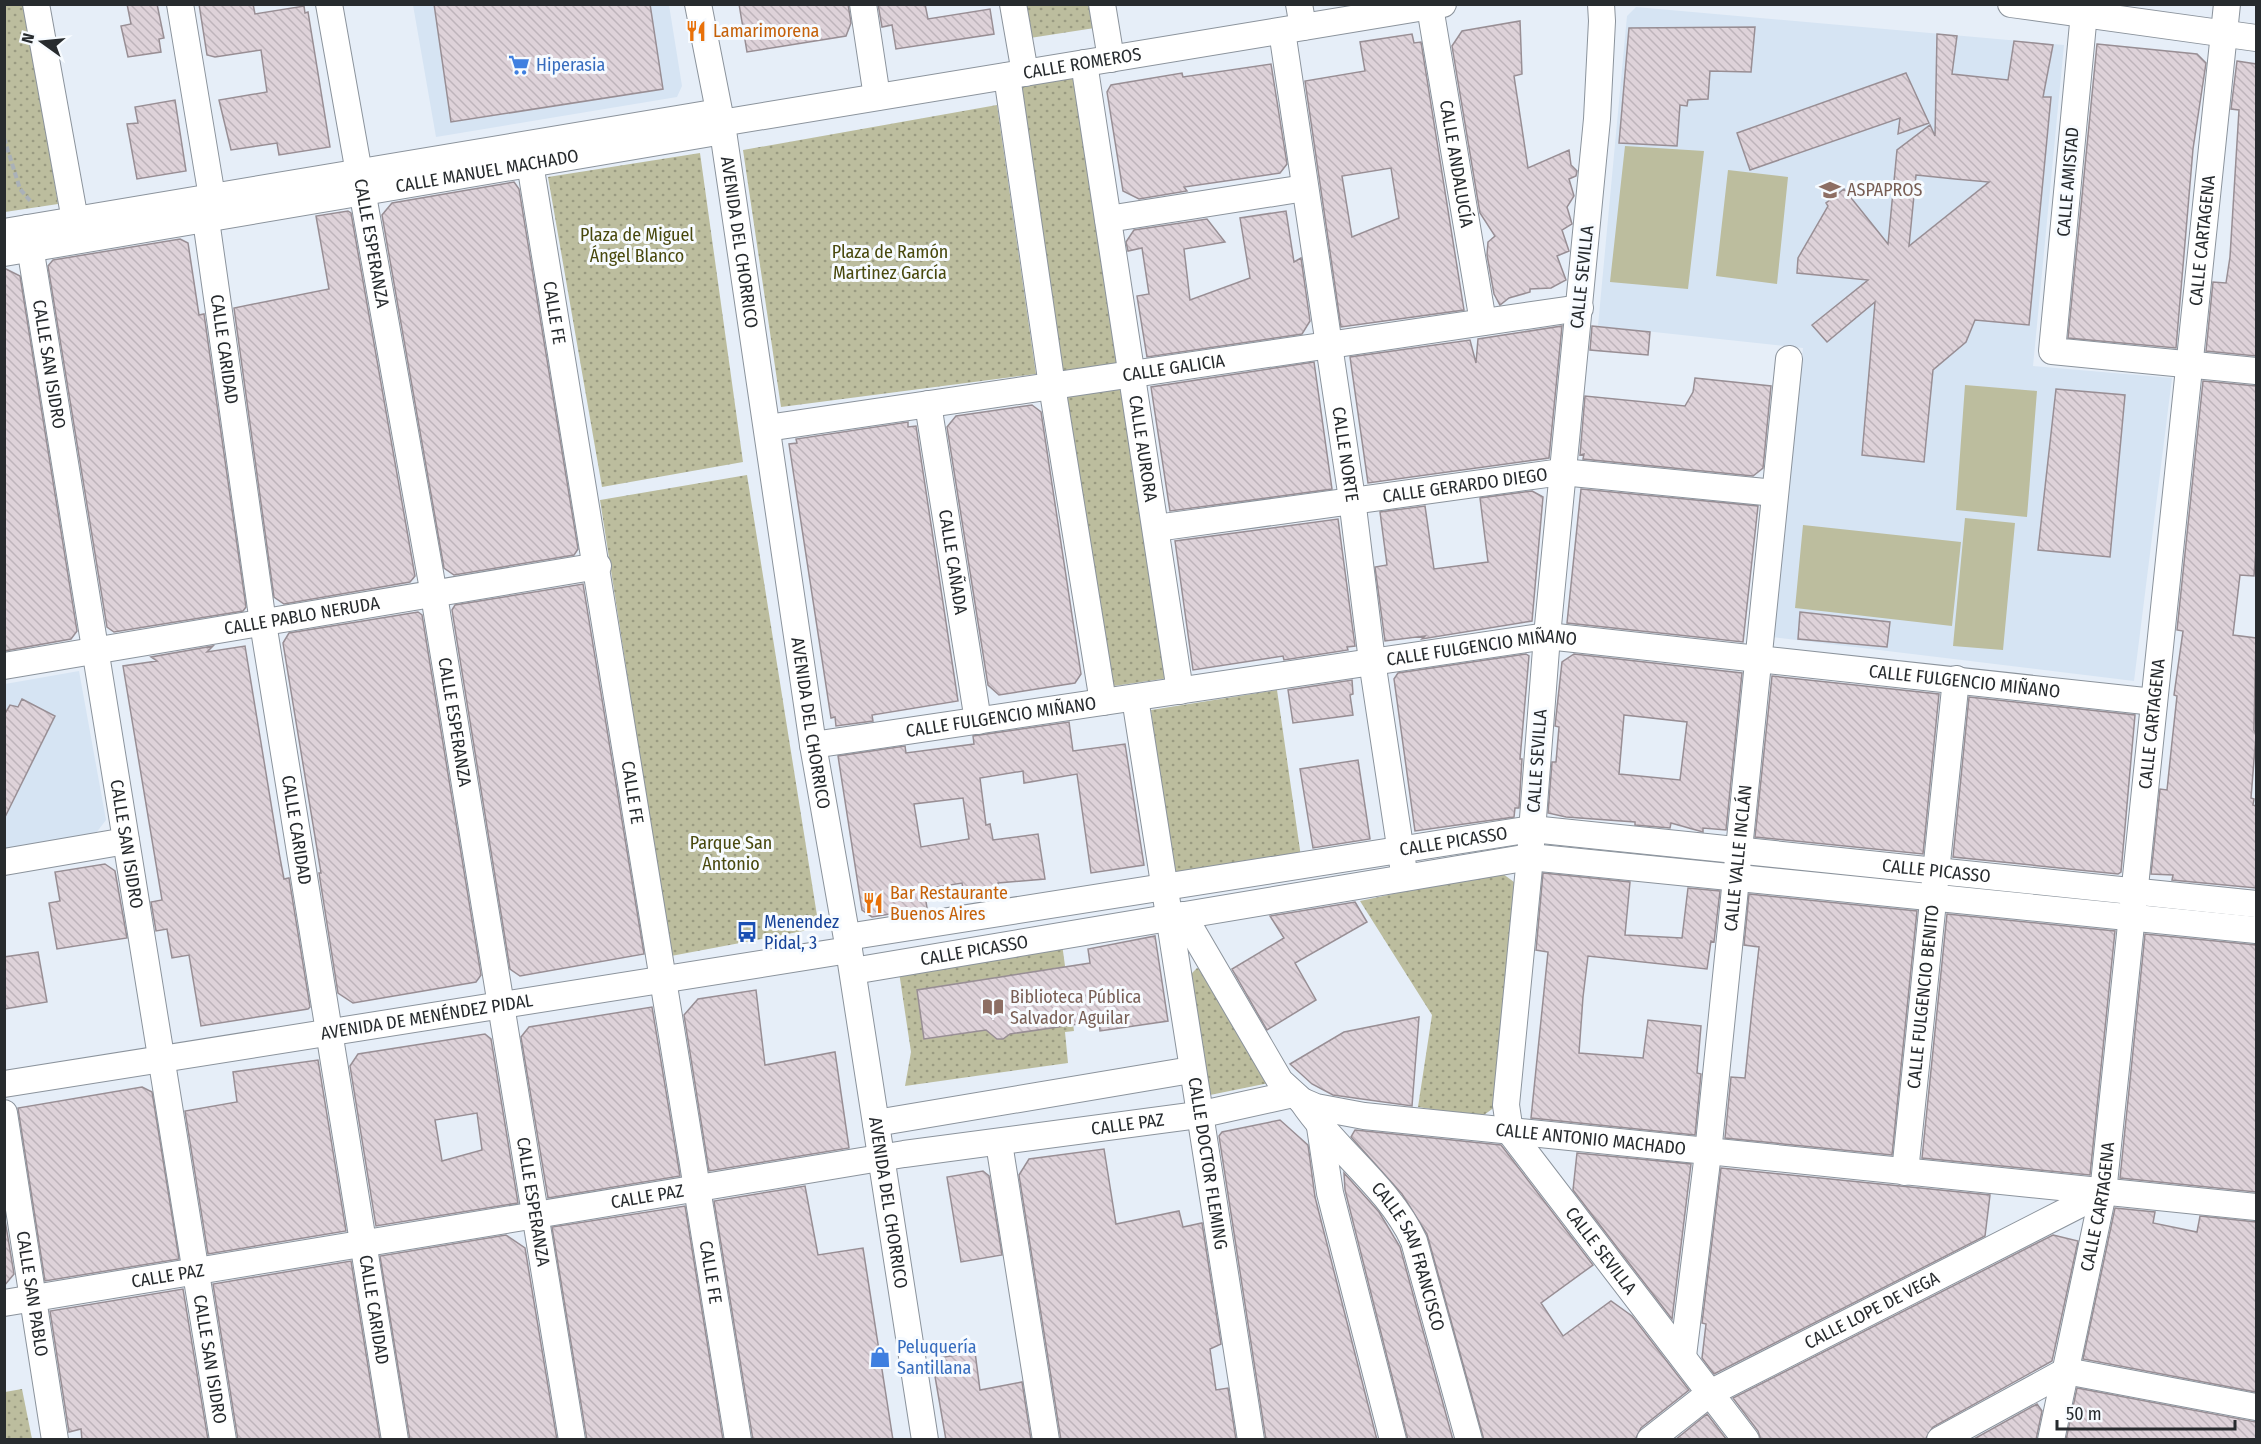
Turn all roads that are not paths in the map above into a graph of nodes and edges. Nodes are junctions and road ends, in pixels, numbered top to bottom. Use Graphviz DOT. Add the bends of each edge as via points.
graph roads {
  1 [pos="36,4"];
  2 [pos="180,4"];
  3 [pos="329,4"];
  4 [pos="698,4"];
  5 [pos="863,4"];
  6 [pos="1013,4"];
  7 [pos="1102,4"];
  8 [pos="1600,4"];
  9 [pos="2011,4"];
  10 [pos="2227,4"];
  11 [pos="1437,6"];
  12 [pos="2073,9"];
  13 [pos="1294,21"];
  14 [pos="2224,33"];
  15 [pos="2256,38"];
  16 [pos="1111,59"];
  17 [pos="1084,63"];
  18 [pos="1016,74"];
  19 [pos="877,98"];
  20 [pos="721,122"];
  21 [pos="528,154"];
  22 [pos="362,182"];
  23 [pos="1305,188"];
  24 [pos="209,208"];
  25 [pos="1108,219"];
  26 [pos="75,220"];
  27 [pos="28,233"];
  28 [pos="4,253"];
  29 [pos="1580,308"];
  30 [pos="1483,322"];
  31 [pos="1329,343"];
  32 [pos="1789,359"];
  33 [pos="2190,364"];
  34 [pos="2256,371"];
  35 [pos="1131,372"];
  36 [pos="1052,386"];
  37 [pos="928,404"];
  38 [pos="767,428"];
  39 [pos="1562,472"];
  40 [pos="1775,493"];
  41 [pos="1352,500"];
  42 [pos="1155,528"];
  43 [pos="597,566"];
  44 [pos="434,595"];
  45 [pos="263,622"];
  46 [pos="1547,636"];
  47 [pos="95,651"];
  48 [pos="1758,658"];
  49 [pos="1372,661"];
  50 [pos="4,666"];
  51 [pos="1956,679"];
  52 [pos="1180,691"];
  53 [pos="1135,698"];
  54 [pos="1103,702"];
  55 [pos="2154,702"];
  56 [pos="978,721"];
  57 [pos="813,745"];
  58 [pos="1532,829"];
  59 [pos="126,841"];
  60 [pos="1401,850"];
  61 [pos="1739,850"];
  62 [pos="1530,857"];
  63 [pos="4,862"];
  64 [pos="1936,871"];
  65 [pos="1736,877"];
  66 [pos="1406,878"];
  67 [pos="1164,887"];
  68 [pos="2134,891"];
  69 [pos="1933,897"];
  70 [pos="2256,904"];
  71 [pos="1176,916"];
  72 [pos="2132,917"];
  73 [pos="2256,930"];
  74 [pos="850,953"];
  75 [pos="663,980"];
  76 [pos="503,1005"];
  77 [pos="330,1033"];
  78 [pos="160,1059"];
  79 [pos="1191,1070"];
  80 [pos="4,1084"];
  81 [pos="1297,1097"];
  82 [pos="4,1113"];
  83 [pos="1198,1115"];
  84 [pos="876,1123"];
  85 [pos="1320,1127"];
  86 [pos="1510,1132"];
  87 [pos="999,1143"];
  88 [pos="1708,1153"];
  89 [pos="881,1158"];
  90 [pos="1905,1172"];
  91 [pos="2037,1186"];
  92 [pos="697,1188"];
  93 [pos="2103,1193"];
  94 [pos="2256,1207"];
  95 [pos="537,1215"];
  96 [pos="2042,1222"];
  97 [pos="364,1244"];
  98 [pos="195,1272"];
  99 [pos="33,1299"];
  100 [pos="4,1303"];
  101 [pos="1683,1356"];
  102 [pos="2066,1371"];
  103 [pos="1710,1393"];
  104 [pos="2256,1407"];
  105 [pos="55,1440"];
  106 [pos="222,1440"];
  107 [pos="395,1440"];
  108 [pos="572,1440"];
  109 [pos="738,1440"];
  110 [pos="925,1440"];
  111 [pos="1046,1440"];
  112 [pos="1251,1440"];
  113 [pos="1393,1440"];
  114 [pos="1469,1440"];
  115 [pos="1650,1440"];
  116 [pos="1746,1440"];
  117 [pos="1940,1440"];
  118 [pos="2051,1440"];
  1 -- 26 [label="street"];
  2 -- 24 [label="street, CALLE CARIDAD"];
  3 -- 22 [label="street, CALLE ESPERANZA"];
  4 -- 20 [label="street, AVENIDA DEL CHORRICO"];
  5 -- 19 [label="street"];
  6 -- 18 [label="street"];
  7 -- 16 [label="street"];
  8 -- 29 [label="street, CALLE SEVILLA" via="1597,119"];
  9 -- 12 [label="street"];
  10 -- 14 [label="street, CALLE CARTAGENA"];
  11 -- 13 [label="street, CALLE ROMEROS"];
  11 -- 30 [label="street, CALLE ANDALUCÍA"];
  12 -- 14 [label="street"];
  12 -- 33 [label="street, CALLE AMISTAD" via="2052,351"];
  13 -- 16 [label="street, CALLE ROMEROS"];
  13 -- 23 [label="street, CALLE NORTE"];
  14 -- 15 [label="street"];
  14 -- 33 [label="street, CALLE CARTAGENA"];
  16 -- 17 [label="street, CALLE ROMEROS"];
  17 -- 18 [label="street, CALLE ROMEROS"];
  17 -- 25 [label="street, CALLE AURORA"];
  18 -- 19 [label="street, CALLE ROMEROS"];
  18 -- 36 [label="street"];
  19 -- 20 [label="street, CALLE ROMEROS"];
  20 -- 21 [label="street, CALLE MANUEL MACHADO"];
  20 -- 38 [label="street, AVENIDA DEL CHORRICO"];
  21 -- 22 [label="street, CALLE MANUEL MACHADO"];
  21 -- 43 [label="street, CALLE FE"];
  22 -- 24 [label="street, CALLE MANUEL MACHADO"];
  22 -- 44 [label="street, CALLE ESPERANZA"];
  23 -- 25 [label="street"];
  23 -- 31 [label="street, CALLE NORTE"];
  24 -- 26 [label="street, CALLE MANUEL MACHADO"];
  24 -- 27 [label="street, CALLE MANUEL MACHADO"];
  24 -- 45 [label="street, CALLE CARIDAD"];
  25 -- 35 [label="street, CALLE AURORA"];
  26 -- 27 [label="street, CALLE MANUEL MACHADO"];
  27 -- 28 [label="street, CALLE MANUEL MACHADO"];
  27 -- 47 [label="street, CALLE SAN ISIDRO"];
  29 -- 30 [label="street, CALLE GALICIA"];
  29 -- 39 [label="street, CALLE SEVILLA"];
  30 -- 31 [label="street, CALLE GALICIA"];
  31 -- 35 [label="street, CALLE GALICIA"];
  31 -- 41 [label="street, CALLE NORTE"];
  32 -- 40 [label="street, CALLE VALLE INCLÁN"];
  33 -- 34 [label="street"];
  33 -- 55 [label="street, CALLE CARTAGENA"];
  35 -- 36 [label="street, CALLE GALICIA"];
  35 -- 42 [label="street, CALLE AURORA"];
  36 -- 37 [label="street, CALLE GALICIA"];
  36 -- 54 [label="street"];
  37 -- 38 [label="street, CALLE GALICIA"];
  37 -- 56 [label="street, CALLE CAÑADA"];
  38 -- 57 [label="street, AVENIDA DEL CHORRICO"];
  39 -- 40 [label="street, CALLE GERARDO DIEGO"];
  39 -- 41 [label="street, CALLE GERARDO DIEGO"];
  39 -- 46 [label="street, CALLE SEVILLA"];
  40 -- 48 [label="street, CALLE VALLE INCLÁN"];
  41 -- 42 [label="street, CALLE GERARDO DIEGO"];
  41 -- 49 [label="street, CALLE NORTE"];
  42 -- 52 [label="street, CALLE AURORA"];
  43 -- 44 [label="street, CALLE PABLO NERUDA"];
  43 -- 75 [label="street, CALLE FE"];
  44 -- 45 [label="street, CALLE PABLO NERUDA"];
  44 -- 76 [label="street, CALLE ESPERANZA"];
  45 -- 47 [label="street, CALLE PABLO NERUDA"];
  45 -- 77 [label="street, CALLE CARIDAD"];
  46 -- 48 [label="street, CALLE FULGENCIO MIÑANO"];
  46 -- 49 [label="street, CALLE FULGENCIO MIÑANO"];
  46 -- 58 [label="street, CALLE SEVILLA"];
  47 -- 50 [label="street, CALLE PABLO NERUDA"];
  47 -- 59 [label="street, CALLE SAN ISIDRO"];
  48 -- 51 [label="street, CALLE FULGENCIO MIÑANO"];
  48 -- 61 [label="street, CALLE VALLE INCLÁN"];
  49 -- 52 [label="street, CALLE FULGENCIO MIÑANO"];
  49 -- 60 [label="street, CALLE NORTE"];
  51 -- 55 [label="street, CALLE FULGENCIO MIÑANO"];
  51 -- 64 [label="street, CALLE FULGENCIO BENITO"];
  52 -- 53 [label="street, CALLE FULGENCIO MIÑANO"];
  53 -- 54 [label="street, CALLE FULGENCIO MIÑANO"];
  53 -- 67 [label="street"];
  54 -- 56 [label="street, CALLE FULGENCIO MIÑANO"];
  55 -- 68 [label="street, CALLE CARTAGENA"];
  56 -- 57 [label="street, CALLE FULGENCIO MIÑANO"];
  57 -- 74 [label="street, AVENIDA DEL CHORRICO"];
  58 -- 60 [label="street, CALLE PICASSO"];
  58 -- 61 [label="street, CALLE PICASSO"];
  58 -- 62 [label="street, CALLE SEVILLA"];
  59 -- 63 [label="street"];
  59 -- 78 [label="street, CALLE SAN ISIDRO"];
  60 -- 66 [label="street, CALLE NORTE"];
  60 -- 67 [label="street, CALLE PICASSO"];
  61 -- 64 [label="street, CALLE PICASSO"];
  61 -- 65 [label="street, CALLE VALLE INCLÁN"];
  62 -- 65 [label="street, CALLE PICASSO"];
  62 -- 66 [label="street, CALLE PICASSO"];
  62 -- 86 [label="street, CALLE SEVILLA" via="1506,1105"];
  64 -- 68 [label="street, CALLE PICASSO"];
  64 -- 69 [label="street, CALLE FULGENCIO BENITO"];
  65 -- 69 [label="street, CALLE PICASSO"];
  65 -- 88 [label="street, CALLE VALLE INCLÁN"];
  66 -- 71 [label="street, CALLE PICASSO"];
  67 -- 71 [label="street, CALLE DOCTOR FLEMING"];
  67 -- 74 [label="street, CALLE PICASSO"];
  68 -- 70 [label="street, CALLE PICASSO"];
  68 -- 72 [label="street, CALLE CARTAGENA"];
  69 -- 72 [label="street, CALLE PICASSO"];
  69 -- 90 [label="street, CALLE FULGENCIO BENITO"];
  71 -- 74 [label="street, CALLE PICASSO"];
  71 -- 79 [label="street, CALLE DOCTOR FLEMING"];
  71 -- 81 [label="street" via="1280,1081"];
  72 -- 73 [label="street, CALLE PICASSO"];
  72 -- 93 [label="street, CALLE CARTAGENA"];
  74 -- 75 [label="street, AVENIDA DE MENÉNDEZ PIDAL"];
  74 -- 84 [label="street, AVENIDA DEL CHORRICO"];
  75 -- 76 [label="street, AVENIDA DE MENÉNDEZ PIDAL"];
  75 -- 92 [label="street, CALLE FE"];
  76 -- 77 [label="street, AVENIDA DE MENÉNDEZ PIDAL"];
  76 -- 95 [label="street, CALLE ESPERANZA"];
  77 -- 78 [label="street, AVENIDA DE MENÉNDEZ PIDAL"];
  77 -- 97 [label="street, CALLE CARIDAD"];
  78 -- 80 [label="street, AVENIDA DE MENÉNDEZ PIDAL"];
  78 -- 98 [label="street, CALLE SAN ISIDRO"];
  79 -- 83 [label="street, CALLE DOCTOR FLEMING"];
  79 -- 84 [label="street"];
  81 -- 83 [label="street, CALLE PAZ"];
  81 -- 85 [label="street, CALLE SAN FRANCISCO"];
  81 -- 86 [label="street, CALLE ANTONIO MACHADO" via="1334,1112"];
  82 -- 99 [label="street, CALLE SAN PABLO"];
  83 -- 87 [label="street, CALLE PAZ"];
  83 -- 112 [label="street, CALLE DOCTOR FLEMING"];
  84 -- 89 [label="street, AVENIDA DEL CHORRICO"];
  85 -- 113 [label="street" via="1330,1193"];
  85 -- 114 [label="street, CALLE SAN FRANCISCO" via="1403,1218 1414,1241"];
  86 -- 88 [label="street, CALLE ANTONIO MACHADO"];
  86 -- 101 [label="street, CALLE SEVILLA"];
  87 -- 89 [label="street, CALLE PAZ"];
  87 -- 111 [label="street"];
  88 -- 90 [label="street, CALLE ANTONIO MACHADO"];
  88 -- 101 [label="street, CALLE VALLE INCLÁN"];
  89 -- 92 [label="street, CALLE PAZ"];
  89 -- 110 [label="street, AVENIDA DEL CHORRICO"];
  90 -- 91 [label="street, CALLE ANTONIO MACHADO"];
  91 -- 93 [label="street, CALLE ANTONIO MACHADO"];
  91 -- 96 [label="street"];
  92 -- 95 [label="street, CALLE PAZ"];
  92 -- 109 [label="street, CALLE FE"];
  93 -- 94 [label="street, CALLE ANTONIO MACHADO"];
  93 -- 96 [label="street, CALLE LOPE DE VEGA"];
  93 -- 102 [label="street, CALLE CARTAGENA"];
  95 -- 97 [label="street, CALLE PAZ"];
  95 -- 108 [label="street, CALLE ESPERANZA"];
  96 -- 103 [label="street, CALLE LOPE DE VEGA"];
  97 -- 98 [label="street, CALLE PAZ"];
  97 -- 107 [label="street, CALLE CARIDAD"];
  98 -- 99 [label="street, CALLE PAZ"];
  98 -- 106 [label="street, CALLE SAN ISIDRO"];
  99 -- 100 [label="street, CALLE PAZ"];
  99 -- 105 [label="street, CALLE SAN PABLO"];
  101 -- 103 [label="street, CALLE SEVILLA"];
  102 -- 104 [label="street"];
  102 -- 117 [label="street"];
  102 -- 118 [label="street, CALLE CARTAGENA"];
  103 -- 115 [label="street, CALLE LOPE DE VEGA"];
  103 -- 116 [label="street, CALLE SEVILLA"];
}
